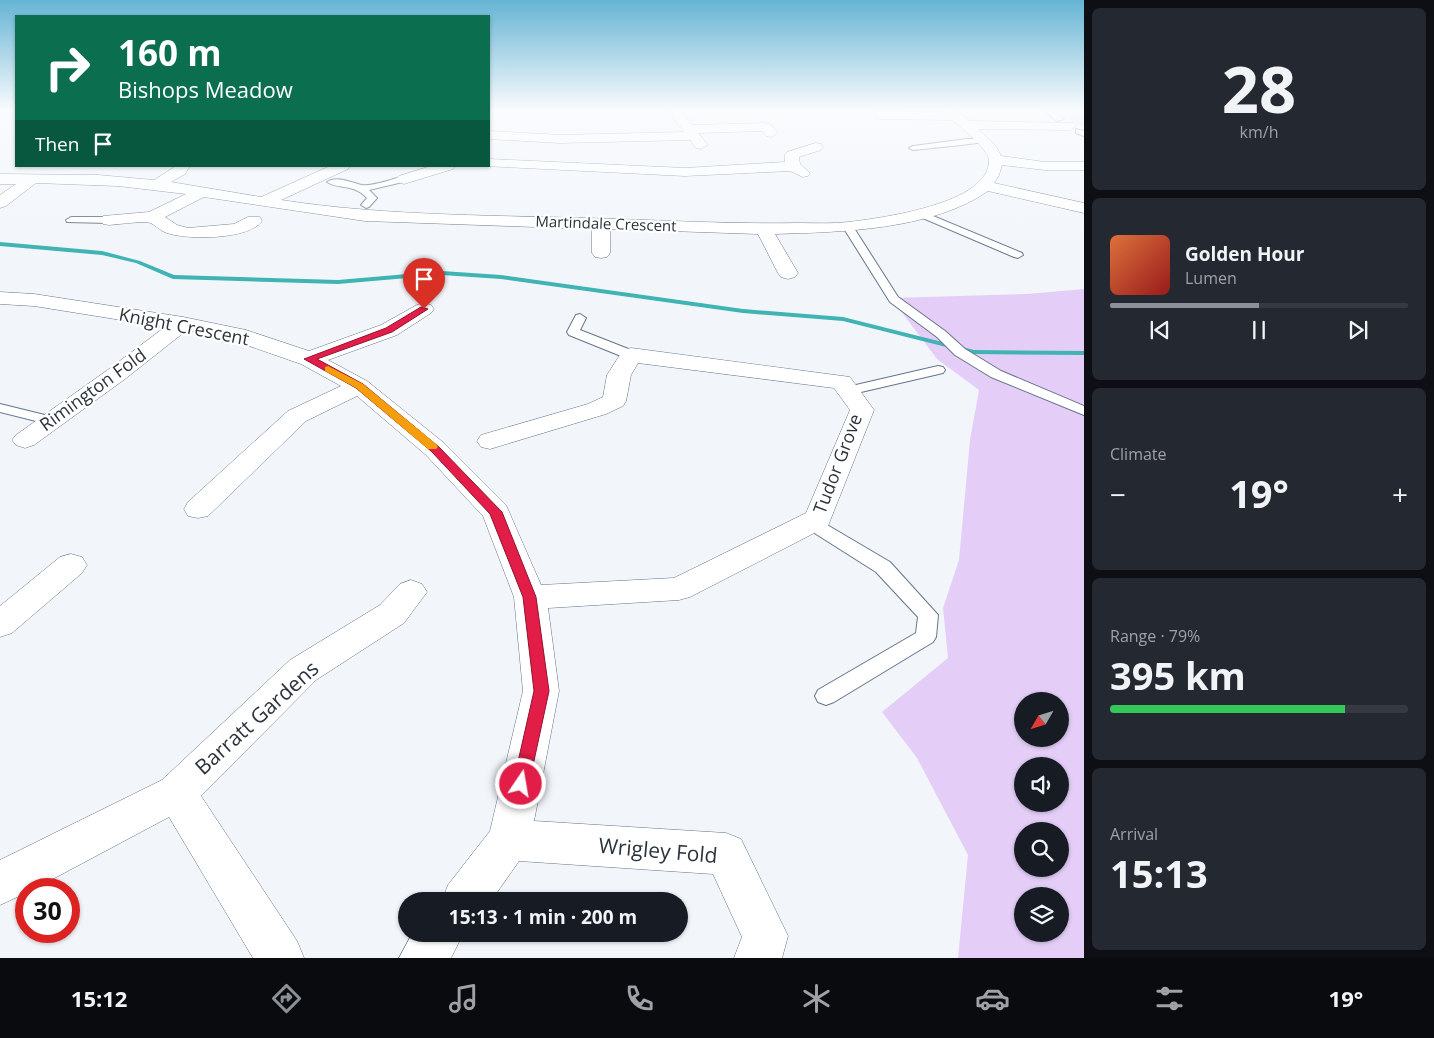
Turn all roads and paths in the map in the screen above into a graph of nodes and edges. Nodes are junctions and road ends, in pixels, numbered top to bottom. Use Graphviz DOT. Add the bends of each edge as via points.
graph roads {
  1 [pos="708,155"];
  2 [pos="793,155"];
  3 [pos="994,155"];
  4 [pos="996,160"];
  5 [pos="490,163"];
  6 [pos="0,166"];
  7 [pos="15,166"];
  8 [pos="1084,166"];
  9 [pos="46,167"];
  10 [pos="182,167"];
  11 [pos="341,167"];
  12 [pos="445,167"];
  13 [pos="720,170"];
  14 [pos="685,172"];
  15 [pos="32,173"];
  16 [pos="0,179"];
  17 [pos="404,179"];
  18 [pos="332,182"];
  19 [pos="156,184"];
  20 [pos="985,186"];
  21 [pos="675,188"];
  22 [pos="362,189"];
  23 [pos="201,192"];
  24 [pos="262,202"];
  25 [pos="0,203"];
  26 [pos="366,205"];
  27 [pos="1084,208"];
  28 [pos="921,214"];
  29 [pos="152,217"];
  30 [pos="71,220"];
  31 [pos="109,220"];
  32 [pos="848,227"];
  33 [pos="255,229"];
  34 [pos="764,229"];
  35 [pos="582,239"];
  36 [pos="601,239"];
  37 [pos="1018,255"];
  38 [pos="762,260"];
  39 [pos="0,298"];
  40 [pos="34,300"];
  41 [pos="424,309"];
  42 [pos="0,318"];
  43 [pos="580,318"];
  44 [pos="183,323"];
  45 [pos="631,355"];
  46 [pos="309,359"];
  47 [pos="938,370"];
  48 [pos="359,386"];
  49 [pos="848,391"];
  50 [pos="0,408"];
  51 [pos="1084,411"];
  52 [pos="52,420"];
  53 [pos="26,440"];
  54 [pos="490,441"];
  55 [pos="198,509"];
  56 [pos="811,523"];
  57 [pos="72,565"];
  58 [pos="411,592"];
  59 [pos="530,597"];
  60 [pos="0,624"];
  61 [pos="826,696"];
  62 [pos="176,793"];
  63 [pos="509,840"];
  64 [pos="0,883"];
  65 [pos="471,892"];
  66 [pos="434,942"];
  67 [pos="280,958"];
  68 [pos="423,958"];
  69 [pos="758,958"];
  1 -- 13 [label="street"];
  2 -- 13 [label="street" via="798,170"];
  3 -- 4 [label="street"];
  4 -- 8 [label="street" via="1045,166"];
  4 -- 20 [label="street" via="992,176"];
  5 -- 14 [label="street"];
  6 -- 7 [label="street"];
  9 -- 15 [label="street"];
  10 -- 19 [label="street"];
  11 -- 24 [label="street"];
  12 -- 17 [label="street"];
  13 -- 14 [label="street"];
  14 -- 21 [label="street" via="684,184"];
  15 -- 16 [label="street"];
  15 -- 19 [label="street, Martindale Crescent"];
  15 -- 25 [label="street"];
  17 -- 22 [label="lane"];
  18 -- 22 [label="lane" via="349,183"];
  19 -- 23 [label="street, Martindale Crescent"];
  20 -- 27 [label="street"];
  20 -- 28 [label="street, Martindale Crescent" via="969,197"];
  22 -- 26 [label="lane" via="372,198"];
  23 -- 24 [label="street, Martindale Crescent"];
  23 -- 29 [label="street"];
  24 -- 36 [label="street, Martindale Crescent" via="318,211"];
  28 -- 32 [label="street, Martindale Crescent"];
  28 -- 37 [label="lane"];
  29 -- 31 [label="street"];
  29 -- 33 [label="street" via="171,230 188,233"];
  30 -- 31 [label="lane"];
  32 -- 34 [label="street, Martindale Crescent"];
  32 -- 51 [label="lane" via="894,299 960,352 996,374"];
  34 -- 36 [label="street, Martindale Crescent"];
  34 -- 38 [label="street" via="784,267"];
  35 -- 36 [label="street"];
  39 -- 40 [label="street, Knight Crescent"];
  40 -- 42 [label="street"];
  40 -- 44 [label="street, Knight Crescent"];
  41 -- 46 [label="street" via="389,330"];
  43 -- 45 [label="lane" via="573,332"];
  44 -- 46 [label="street, Knight Crescent" via="238,334"];
  44 -- 52 [label="street, Rimington Fold"];
  45 -- 49 [label="street, Tudor Grove" via="842,382"];
  45 -- 54 [label="street" via="619,374 614,401"];
  46 -- 48 [label="street, Knight Crescent"];
  47 -- 49 [label="lane"];
  48 -- 55 [label="street" via="297,416"];
  48 -- 59 [label="street, Knight Crescent" via="435,449 496,512"];
  49 -- 56 [label="street, Tudor Grove" via="862,410 818,519"];
  50 -- 52 [label="lane"];
  52 -- 53 [label="street, Rimington Fold"];
  56 -- 59 [label="street, Tudor Grove" via="679,589"];
  56 -- 61 [label="lane" via="883,567 928,615 926,637"];
  57 -- 60 [label="street"];
  58 -- 62 [label="street, Barratt Gardens" via="392,614 303,670"];
  59 -- 63 [label="street, Knight Crescent" via="541,691"];
  62 -- 64 [label="street, Barratt Gardens"];
  62 -- 67 [label="street"];
  63 -- 65 [label="street, Knight Crescent"];
  63 -- 69 [label="street, Wrigley Fold" via="726,854 765,936"];
  66 -- 68 [label="street"];
}
